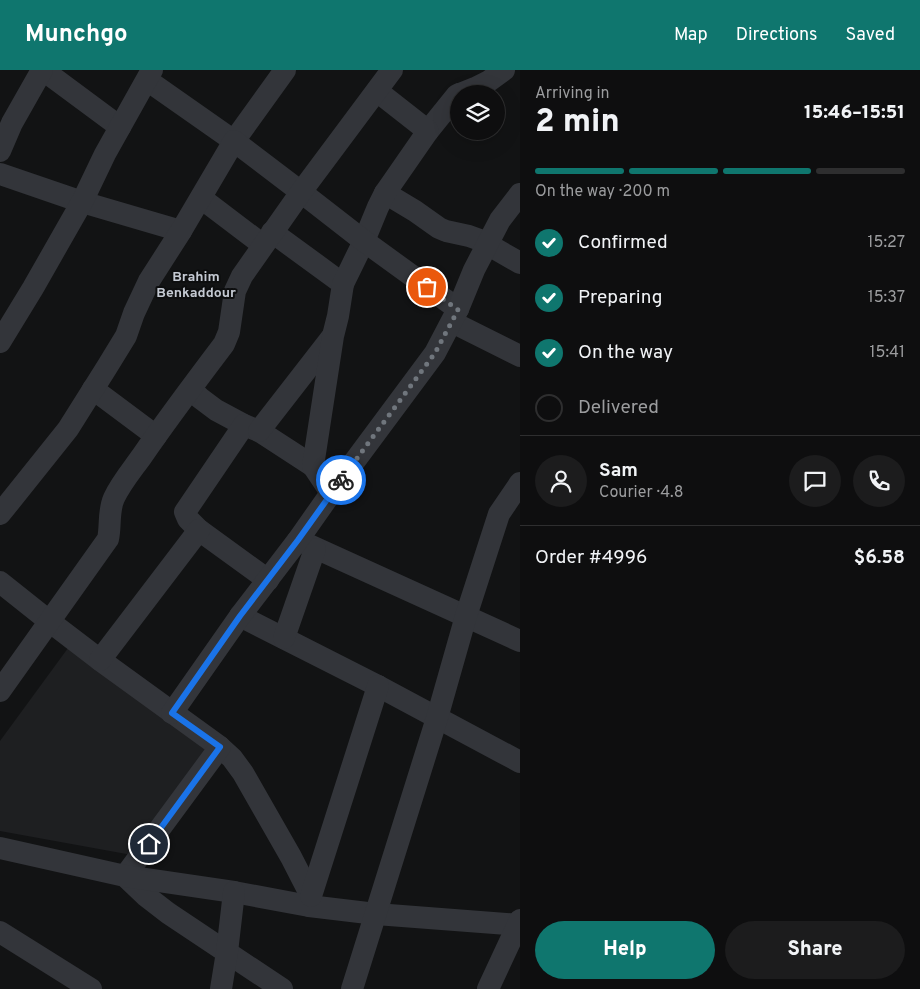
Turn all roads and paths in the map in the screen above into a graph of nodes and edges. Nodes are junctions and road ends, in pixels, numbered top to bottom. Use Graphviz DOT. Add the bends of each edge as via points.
graph roads {
  1 [pos="43,70"];
  2 [pos="285,70"];
  3 [pos="392,70"];
  4 [pos="504,70"];
  5 [pos="150,75"];
  6 [pos="480,85"];
  7 [pos="377,91"];
  8 [pos="450,104"];
  9 [pos="120,127"];
  10 [pos="428,131"];
  11 [pos="234,141"];
  12 [pos="0,151"];
  13 [pos="0,174"];
  14 [pos="302,192"];
  15 [pos="385,193"];
  16 [pos="520,194"];
  17 [pos="201,198"];
  18 [pos="82,202"];
  19 [pos="510,221"];
  20 [pos="181,232"];
  21 [pos="268,239"];
  22 [pos="364,241"];
  23 [pos="487,245"];
  24 [pos="520,263"];
  25 [pos="343,284"];
  26 [pos="455,316"];
  27 [pos="333,336"];
  28 [pos="0,342"];
  29 [pos="520,356"];
  30 [pos="94,389"];
  31 [pos="190,389"];
  32 [pos="252,428"];
  33 [pos="156,436"];
  34 [pos="313,466"];
  35 [pos="520,483"];
  36 [pos="331,493"];
  37 [pos="0,514"];
  38 [pos="198,530"];
  39 [pos="307,545"];
  40 [pos="268,580"];
  41 [pos="1,584"];
  42 [pos="240,616"];
  43 [pos="466,616"];
  44 [pos="49,621"];
  45 [pos="284,638"];
  46 [pos="520,641"];
  47 [pos="100,660"];
  48 [pos="378,686"];
  49 [pos="0,691"];
  50 [pos="172,713"];
  51 [pos="437,718"];
  52 [pos="220,747"];
  53 [pos="520,762"];
  54 [pos="0,848"];
  55 [pos="125,876"];
  56 [pos="234,892"];
  57 [pos="310,901"];
  58 [pos="376,914"];
  59 [pos="519,923"];
  60 [pos="0,932"];
  61 [pos="227,952"];
  62 [pos="91,989"];
  63 [pos="220,989"];
  64 [pos="282,989"];
  65 [pos="352,989"];
  66 [pos="488,989"];
  1 -- 9 [label="street"];
  1 -- 12 [label="street" via="12,123"];
  2 -- 11 [label="street"];
  3 -- 7 [label="street"];
  4 -- 6 [label="street"];
  5 -- 9 [label="street"];
  5 -- 11 [label="street"];
  7 -- 10 [label="street"];
  7 -- 14 [label="street"];
  8 -- 10 [label="street"];
  9 -- 18 [label="street"];
  10 -- 15 [label="street"];
  11 -- 14 [label="street"];
  11 -- 17 [label="street"];
  13 -- 18 [label="street"];
  14 -- 21 [label="street"];
  14 -- 22 [label="street"];
  15 -- 22 [label="street"];
  15 -- 23 [label="street" via="446,232 469,236"];
  16 -- 19 [label="street"];
  17 -- 20 [label="street"];
  17 -- 21 [label="street"];
  18 -- 20 [label="street"];
  18 -- 28 [label="street"];
  19 -- 23 [label="street"];
  20 -- 30 [label="street" via="150,281 126,336"];
  21 -- 25 [label="street"];
  21 -- 31 [label="street" via="235,291 224,344"];
  22 -- 25 [label="street"];
  22 -- 26 [label="street"];
  23 -- 24 [label="street"];
  23 -- 26 [label="street"];
  25 -- 27 [label="street"];
  26 -- 29 [label="street"];
  26 -- 36 [label="street" via="435,353"];
  27 -- 32 [label="street"];
  27 -- 34 [label="street"];
  30 -- 33 [label="street"];
  30 -- 37 [label="street" via="68,429"];
  31 -- 32 [label="street" via="216,410"];
  31 -- 33 [label="street"];
  32 -- 34 [label="street"];
  32 -- 38 [label="street" via="185,512"];
  33 -- 44 [label="street" via="113,499 108,540"];
  34 -- 36 [label="street"];
  35 -- 43 [label="street" via="499,514"];
  36 -- 39 [label="street"];
  38 -- 40 [label="street"];
  38 -- 47 [label="street"];
  39 -- 40 [label="street"];
  39 -- 43 [label="street"];
  39 -- 45 [label="street"];
  40 -- 42 [label="street"];
  41 -- 44 [label="street"];
  42 -- 45 [label="street"];
  42 -- 50 [label="street"];
  43 -- 46 [label="street"];
  43 -- 51 [label="street"];
  44 -- 47 [label="street"];
  44 -- 49 [label="street"];
  45 -- 48 [label="street"];
  47 -- 50 [label="street"];
  48 -- 51 [label="street"];
  48 -- 57 [label="street"];
  50 -- 52 [label="street"];
  51 -- 53 [label="street"];
  51 -- 58 [label="street"];
  52 -- 55 [label="street"];
  52 -- 57 [label="street" via="243,772 292,856"];
  54 -- 55 [label="street"];
  55 -- 56 [label="street"];
  55 -- 61 [label="street" via="146,896"];
  56 -- 57 [label="street"];
  56 -- 61 [label="street"];
  57 -- 58 [label="street"];
  58 -- 59 [label="street"];
  58 -- 65 [label="street"];
  59 -- 66 [label="street"];
  60 -- 62 [label="street"];
  61 -- 63 [label="street"];
  61 -- 64 [label="street"];
}
